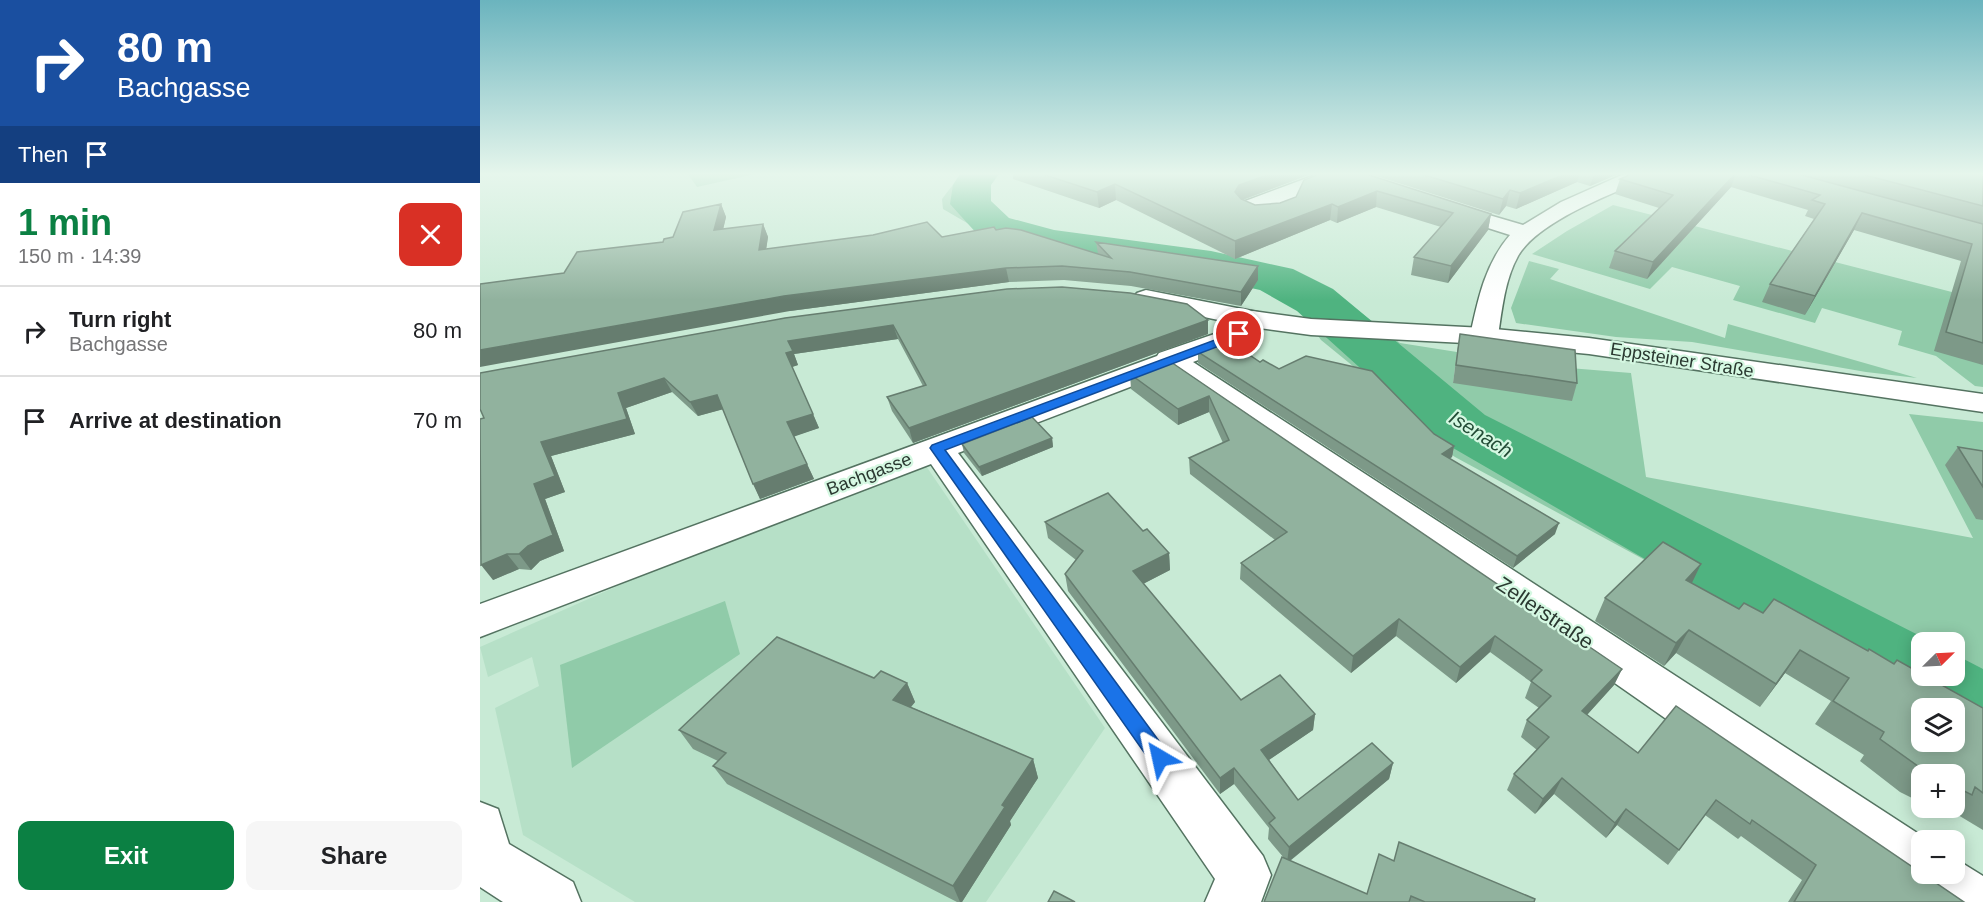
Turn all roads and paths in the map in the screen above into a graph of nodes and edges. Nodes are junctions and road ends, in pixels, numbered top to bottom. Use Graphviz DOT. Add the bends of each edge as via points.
graph roads {
  1 [pos="1472,216"];
  2 [pos="1552,216"];
  3 [pos="1526,233"];
  4 [pos="1120,295"];
  5 [pos="1252,319"];
  6 [pos="1484,336"];
  7 [pos="1169,359"];
  8 [pos="1983,404"];
  9 [pos="937,448"];
  10 [pos="480,621"];
  11 [pos="480,827"];
  12 [pos="1911,860"];
  13 [pos="1946,884"];
  14 [pos="553,902"];
  15 [pos="1233,902"];
  16 [pos="1973,902"];
  1 -- 3 [label="street"];
  2 -- 3 [label="street"];
  3 -- 6 [label="street" via="1509,251 1497,279"];
  4 -- 5 [label="street, Eppsteiner Straße"];
  5 -- 6 [label="street, Eppsteiner Straße" via="1311,327"];
  5 -- 7 [label="street, Bachgasse" via="1239,334"];
  6 -- 8 [label="street, Eppsteiner Straße" via="1589,346"];
  7 -- 9 [label="street, Bachgasse"];
  7 -- 12 [label="street, Zellerstraße"];
  9 -- 10 [label="street, Bachgasse"];
  9 -- 15 [label="street" via="1244,875"];
  11 -- 14 [label="street" via="486,860"];
  13 -- 16 [label="street"];
}
